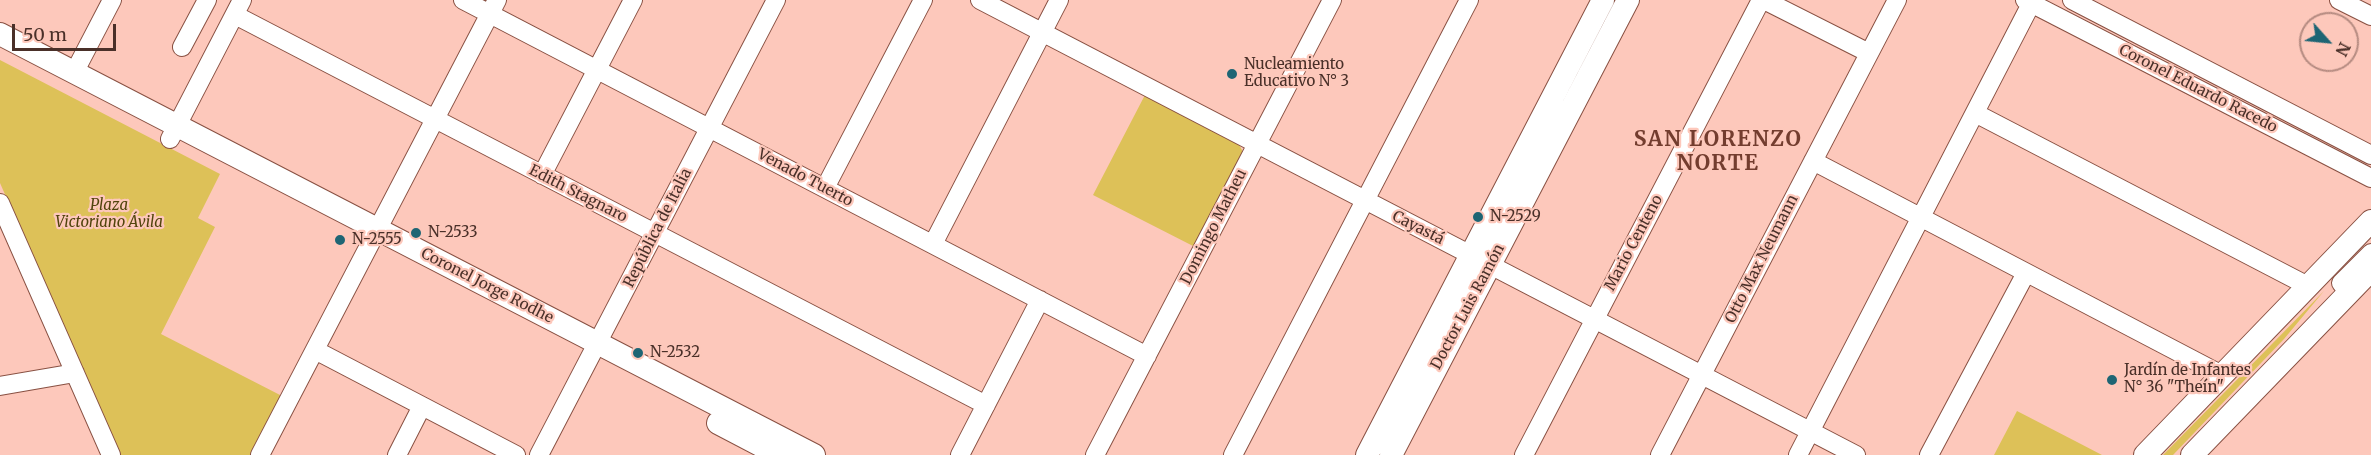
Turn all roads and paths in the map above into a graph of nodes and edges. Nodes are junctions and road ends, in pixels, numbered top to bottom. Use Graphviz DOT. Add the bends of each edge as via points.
graph roads {
  1 [pos="112,0"];
  2 [pos="207,0"];
  3 [pos="463,0"];
  4 [pos="633,0"];
  5 [pos="776,0"];
  6 [pos="923,0"];
  7 [pos="980,0"];
  8 [pos="1059,0"];
  9 [pos="1332,0"];
  10 [pos="1469,0"];
  11 [pos="1604,0"];
  12 [pos="1628,0"];
  13 [pos="1762,0"];
  14 [pos="1897,0"];
  15 [pos="2072,0"];
  16 [pos="2339,0"];
  17 [pos="2030,1"];
  18 [pos="238,7"];
  19 [pos="493,7"];
  20 [pos="2371,16"];
  21 [pos="1042,33"];
  22 [pos="0,34"];
  23 [pos="182,47"];
  24 [pos="0,52"];
  25 [pos="1869,54"];
  26 [pos="597,69"];
  27 [pos="74,72"];
  28 [pos="1975,113"];
  29 [pos="435,119"];
  30 [pos="710,128"];
  31 [pos="173,132"];
  32 [pos="1257,144"];
  33 [pos="2369,150"];
  34 [pos="1813,161"];
  35 [pos="2364,174"];
  36 [pos="542,175"];
  37 [pos="825,188"];
  38 [pos="1366,200"];
  39 [pos="0,203"];
  40 [pos="1921,218"];
  41 [pos="2371,221"];
  42 [pos="655,234"];
  43 [pos="374,236"];
  44 [pos="7,239"];
  45 [pos="933,244"];
  46 [pos="2371,253"];
  47 [pos="1480,260"];
  48 [pos="2371,261"];
  49 [pos="2371,270"];
  50 [pos="2026,273"];
  51 [pos="2308,286"];
  52 [pos="1040,300"];
  53 [pos="1594,319"];
  54 [pos="315,350"];
  55 [pos="594,350"];
  56 [pos="1147,356"];
  57 [pos="75,373"];
  58 [pos="1702,375"];
  59 [pos="2222,375"];
  60 [pos="0,386"];
  61 [pos="986,405"];
  62 [pos="422,406"];
  63 [pos="1810,431"];
  64 [pos="111,455"];
  65 [pos="260,455"];
  66 [pos="397,455"];
  67 [pos="516,455"];
  68 [pos="539,455"];
  69 [pos="779,455"];
  70 [pos="814,455"];
  71 [pos="960,455"];
  72 [pos="1095,455"];
  73 [pos="1233,455"];
  74 [pos="1367,455"];
  75 [pos="1391,455"];
  76 [pos="1524,455"];
  77 [pos="1660,455"];
  78 [pos="1798,455"];
  79 [pos="1856,455"];
  80 [pos="1929,455"];
  81 [pos="2145,455"];
  82 [pos="2192,455"];
  1 -- 27 [label="street"];
  2 -- 23 [label="street"];
  3 -- 19 [label="street, Venado Tuerto"];
  4 -- 26 [label="street"];
  5 -- 30 [label="street, República de Italia"];
  6 -- 37 [label="street"];
  7 -- 21 [label="street, Cayastá"];
  8 -- 21 [label="street"];
  9 -- 32 [label="street, Domingo Matheu"];
  10 -- 38 [label="street"];
  11 -- 47 [label="main road, Doctor Luis Ramón"];
  12 -- 47 [label="main road, Doctor Luis Ramón"];
  13 -- 25 [label="street"];
  13 -- 53 [label="street, Mario Centeno"];
  14 -- 25 [label="street, Otto Max Neumann"];
  15 -- 33 [label="street, Coronel Eduardo Racedo"];
  16 -- 20 [label="street"];
  17 -- 28 [label="street"];
  17 -- 35 [label="street, Coronel Eduardo Racedo"];
  18 -- 29 [label="street, Edith Stagnaro"];
  18 -- 31 [label="street"];
  19 -- 26 [label="street, Venado Tuerto"];
  19 -- 29 [label="street"];
  21 -- 32 [label="street, Cayastá"];
  21 -- 45 [label="street"];
  22 -- 27 [label="main road, Coronel Jorge Rodhe"];
  24 -- 31 [label="main road, Coronel Jorge Rodhe"];
  25 -- 34 [label="street, Otto Max Neumann"];
  26 -- 30 [label="street, Venado Tuerto"];
  26 -- 36 [label="street"];
  27 -- 31 [label="main road, Coronel Jorge Rodhe"];
  28 -- 40 [label="street"];
  28 -- 51 [label="street"];
  29 -- 36 [label="street, Edith Stagnaro"];
  29 -- 43 [label="street"];
  30 -- 37 [label="street, Venado Tuerto"];
  30 -- 42 [label="street, República de Italia"];
  31 -- 43 [label="main road, Coronel Jorge Rodhe"];
  32 -- 38 [label="street, Cayastá"];
  32 -- 56 [label="street, Domingo Matheu"];
  33 -- 35 [label="street"];
  34 -- 40 [label="street"];
  34 -- 58 [label="street, Otto Max Neumann"];
  36 -- 42 [label="street, Edith Stagnaro"];
  37 -- 45 [label="street, Venado Tuerto"];
  38 -- 47 [label="street, Cayastá"];
  38 -- 73 [label="street"];
  39 -- 44 [label="street"];
  40 -- 50 [label="street"];
  40 -- 63 [label="street"];
  41 -- 51 [label="main road"];
  42 -- 55 [label="street, República de Italia"];
  42 -- 61 [label="street, Edith Stagnaro"];
  43 -- 54 [label="street"];
  43 -- 55 [label="main road, Coronel Jorge Rodhe"];
  44 -- 57 [label="street"];
  45 -- 52 [label="street, Venado Tuerto"];
  46 -- 48 [label="street" via="2340,283 2345,288"];
  47 -- 53 [label="street, Cayastá"];
  47 -- 74 [label="main road, Doctor Luis Ramón"];
  47 -- 75 [label="main road, Doctor Luis Ramón"];
  49 -- 82 [label="main road"];
  50 -- 59 [label="street"];
  50 -- 80 [label="street"];
  51 -- 59 [label="main road"];
  52 -- 56 [label="street, Venado Tuerto"];
  52 -- 61 [label="street"];
  53 -- 58 [label="street, Cayastá"];
  53 -- 76 [label="street, Mario Centeno"];
  54 -- 62 [label="street"];
  54 -- 65 [label="street"];
  55 -- 68 [label="street, República de Italia"];
  55 -- 69 [label="main road, Coronel Jorge Rodhe"];
  55 -- 70 [label="main road, Coronel Jorge Rodhe"];
  56 -- 72 [label="street, Domingo Matheu"];
  57 -- 60 [label="street"];
  57 -- 64 [label="street"];
  58 -- 63 [label="street, Cayastá"];
  58 -- 77 [label="street, Otto Max Neumann"];
  59 -- 81 [label="main road"];
  61 -- 71 [label="street"];
  62 -- 66 [label="street"];
  62 -- 67 [label="street"];
  63 -- 78 [label="street"];
  63 -- 79 [label="street, Cayastá"];
}
